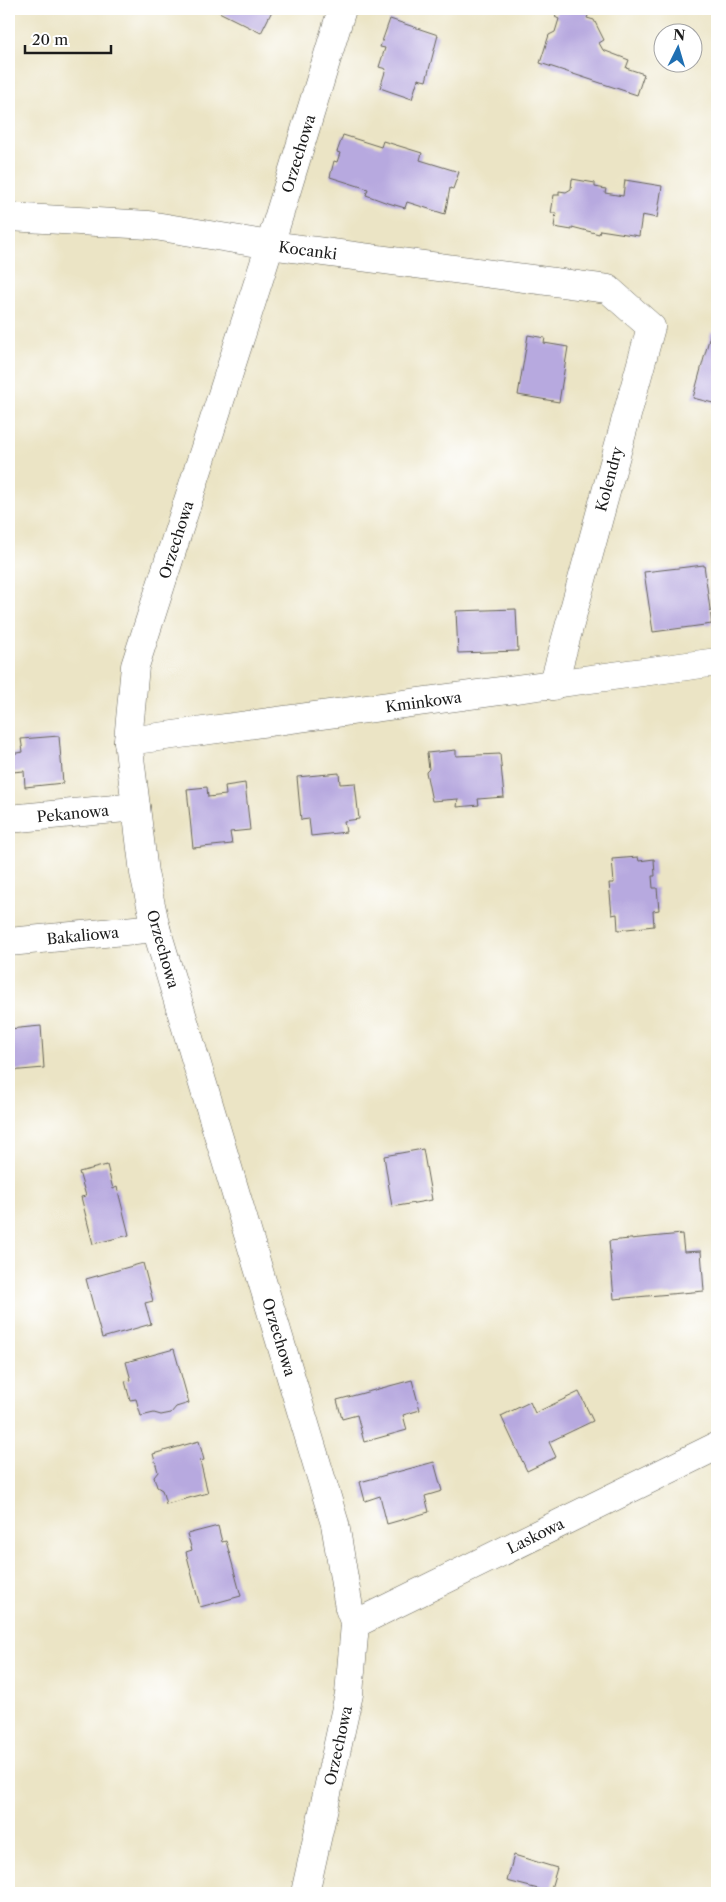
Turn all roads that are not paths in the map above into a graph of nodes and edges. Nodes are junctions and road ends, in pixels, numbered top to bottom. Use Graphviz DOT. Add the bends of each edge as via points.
graph roads {
  1 [pos="342,9"];
  2 [pos="9,217"];
  3 [pos="270,245"];
  4 [pos="608,289"];
  5 [pos="717,662"];
  6 [pos="553,686"];
  7 [pos="128,741"];
  8 [pos="136,807"];
  9 [pos="9,818"];
  10 [pos="156,928"];
  11 [pos="9,942"];
  12 [pos="717,1446"];
  13 [pos="355,1624"];
  14 [pos="305,1893"];
  1 -- 3 [label="street, Orzechowa"];
  2 -- 3 [label="street, Kocanki" via="149,225"];
  3 -- 4 [label="street, Kocanki"];
  3 -- 7 [label="street, Orzechowa" via="135,666"];
  4 -- 6 [label="street, Kolendry" via="651,327"];
  5 -- 6 [label="street, Kminkowa"];
  6 -- 7 [label="street, Kminkowa"];
  7 -- 8 [label="street, Orzechowa"];
  8 -- 9 [label="street, Pekanowa"];
  8 -- 10 [label="street, Orzechowa" via="144,873"];
  10 -- 11 [label="street, Bakaliowa"];
  10 -- 13 [label="street, Orzechowa" via="335,1524 349,1608"];
  12 -- 13 [label="street, Laskowa"];
  13 -- 14 [label="street, Orzechowa" via="349,1694"];
}
